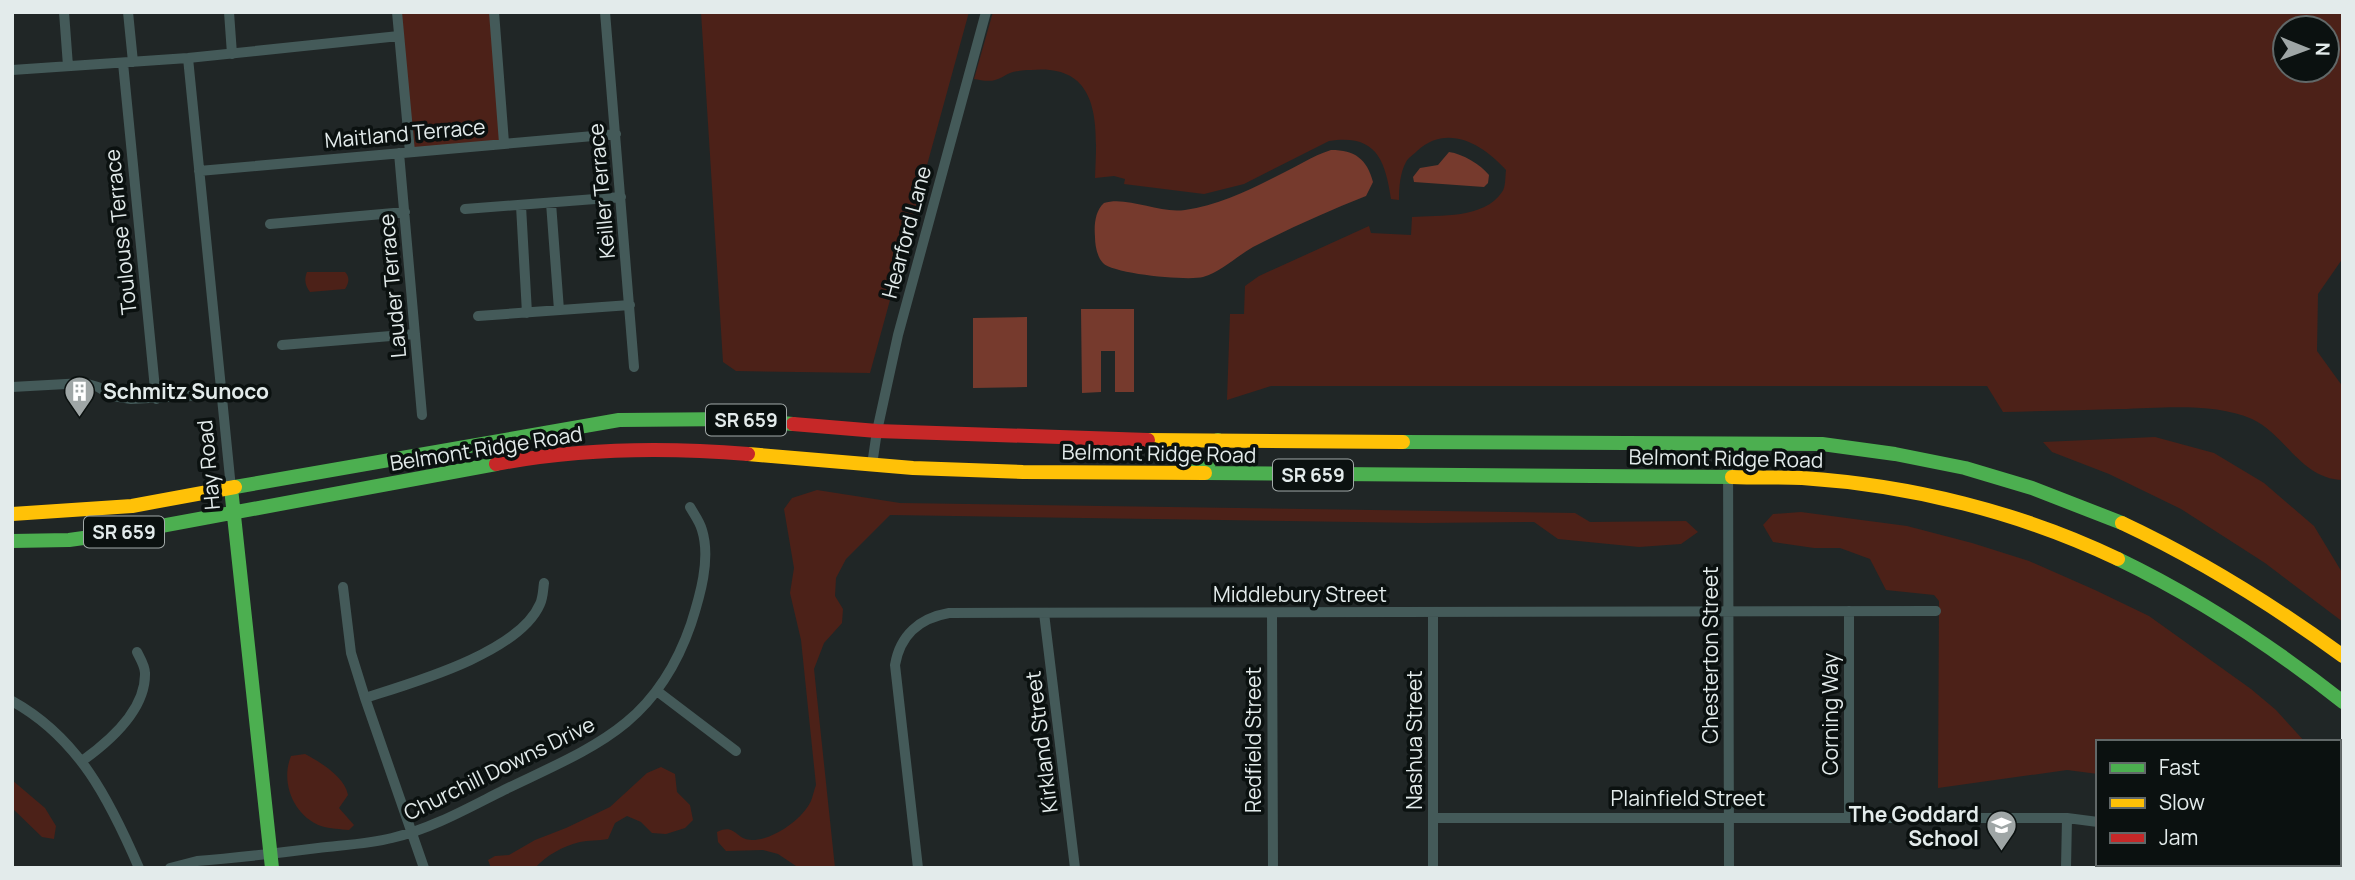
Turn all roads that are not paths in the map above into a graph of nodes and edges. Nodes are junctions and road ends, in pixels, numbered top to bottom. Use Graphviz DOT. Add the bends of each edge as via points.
graph roads {
  1 [pos="64,12"];
  2 [pos="128,12"];
  3 [pos="229,12"];
  4 [pos="397,12"];
  5 [pos="494,12"];
  6 [pos="606,12"];
  7 [pos="986,12"];
  8 [pos="399,36"];
  9 [pos="232,54"];
  10 [pos="188,58"];
  11 [pos="128,62"];
  12 [pos="68,66"];
  13 [pos="12,70"];
  14 [pos="615,134"];
  15 [pos="505,144"];
  16 [pos="405,152"];
  17 [pos="199,171"];
  18 [pos="621,197"];
  19 [pos="551,203"];
  20 [pos="521,206"];
  21 [pos="465,209"];
  22 [pos="405,212"];
  23 [pos="270,224"];
  24 [pos="630,305"];
  25 [pos="559,310"];
  26 [pos="527,313"];
  27 [pos="478,316"];
  28 [pos="415,334"];
  29 [pos="282,345"];
  30 [pos="634,367"];
  31 [pos="12,387"];
  32 [pos="223,394"];
  33 [pos="156,398"];
  34 [pos="422,415"];
  35 [pos="877,431"];
  36 [pos="1218,440"];
  37 [pos="1728,442"];
  38 [pos="872,464"];
  39 [pos="1176,475"];
  40 [pos="1727,477"];
  41 [pos="231,488"];
  42 [pos="690,507"];
  43 [pos="12,514"];
  44 [pos="234,514"];
  45 [pos="12,541"];
  46 [pos="544,583"];
  47 [pos="344,587"];
  48 [pos="1729,611"];
  49 [pos="1849,611"];
  50 [pos="1936,611"];
  51 [pos="1272,612"];
  52 [pos="1044,613"];
  53 [pos="1433,613"];
  54 [pos="137,652"];
  55 [pos="2343,656"];
  56 [pos="657,691"];
  57 [pos="365,698"];
  58 [pos="12,701"];
  59 [pos="2343,702"];
  60 [pos="736,751"];
  61 [pos="82,761"];
  62 [pos="1730,816"];
  63 [pos="1849,817"];
  64 [pos="1433,818"];
  65 [pos="2067,818"];
  66 [pos="2096,822"];
  67 [pos="411,833"];
  68 [pos="271,861"];
  69 [pos="139,868"];
  70 [pos="170,868"];
  71 [pos="424,868"];
  72 [pos="918,868"];
  73 [pos="1075,868"];
  74 [pos="1273,868"];
  75 [pos="1433,868"];
  76 [pos="1730,868"];
  77 [pos="2066,868"];
  1 -- 12 [label="street"];
  2 -- 11 [label="street, Toulouse Terrace"];
  3 -- 9 [label="street"];
  4 -- 8 [label="street, Lauder Terrace"];
  5 -- 15 [label="street"];
  6 -- 14 [label="street, Keiller Terrace"];
  7 -- 35 [label="street, Hearford Lane" via="898,335"];
  8 -- 9 [label="street"];
  8 -- 16 [label="street, Lauder Terrace"];
  9 -- 10 [label="street"];
  10 -- 11 [label="street"];
  10 -- 17 [label="street, Hay Road"];
  11 -- 12 [label="street"];
  11 -- 33 [label="street, Toulouse Terrace"];
  12 -- 13 [label="street"];
  14 -- 15 [label="street, Maitland Terrace"];
  14 -- 18 [label="street, Keiller Terrace"];
  15 -- 16 [label="street, Maitland Terrace"];
  16 -- 17 [label="street, Maitland Terrace"];
  16 -- 22 [label="street, Lauder Terrace"];
  17 -- 32 [label="street, Hay Road"];
  18 -- 19 [label="street"];
  18 -- 24 [label="street, Keiller Terrace"];
  19 -- 20 [label="street"];
  19 -- 25 [label="street"];
  20 -- 21 [label="street"];
  20 -- 26 [label="street"];
  22 -- 23 [label="street"];
  22 -- 28 [label="street, Lauder Terrace"];
  24 -- 25 [label="street"];
  24 -- 30 [label="street, Keiller Terrace"];
  25 -- 26 [label="street"];
  26 -- 27 [label="street"];
  28 -- 29 [label="street"];
  28 -- 34 [label="street, Lauder Terrace"];
  31 -- 33 [label="street" via="84,383 118,398"];
  32 -- 33 [label="street"];
  32 -- 41 [label="street, Hay Road"];
  35 -- 36 [label="main road, Belmont Ridge Road / SR 659"];
  35 -- 38 [label="street, Hearford Lane"];
  35 -- 41 [label="main road, Belmont Ridge Road / SR 659" via="736,419 619,420"];
  36 -- 37 [label="main road, Belmont Ridge Road / SR 659"];
  36 -- 39 [label="main road" via="1206,466"];
  37 -- 40 [label="street, Chesterton Street"];
  37 -- 55 [label="main road, Belmont Ridge Road / SR 659" via="1879,450 1999,476 2150,534 2296,621"];
  38 -- 39 [label="main road, Belmont Ridge Road / SR 659"];
  38 -- 44 [label="main road, Belmont Ridge Road / SR 659" via="688,449 582,452 538,456"];
  39 -- 40 [label="main road, Belmont Ridge Road / SR 659"];
  40 -- 48 [label="street, Chesterton Street"];
  40 -- 59 [label="main road, Belmont Ridge Road / SR 659" via="1868,484 1949,500 2056,533 2127,562 2204,602"];
  41 -- 43 [label="main road, Belmont Ridge Road / SR 659" via="122,507"];
  41 -- 44 [label="main road, Hay Road"];
  42 -- 56 [label="street, Churchill Downs Drive" via="702,529 704,568 686,637"];
  44 -- 45 [label="main road, Belmont Ridge Road / SR 659" via="69,540"];
  44 -- 68 [label="main road, Hay Road"];
  46 -- 57 [label="street" via="540,606 495,648 453,668"];
  47 -- 57 [label="street" via="351,653"];
  48 -- 49 [label="street, Middlebury Street"];
  48 -- 53 [label="street, Middlebury Street"];
  48 -- 62 [label="street, Chesterton Street"];
  49 -- 50 [label="street, Middlebury Street"];
  49 -- 63 [label="street, Corning Way"];
  51 -- 52 [label="street, Middlebury Street"];
  51 -- 53 [label="street, Middlebury Street"];
  51 -- 74 [label="street, Redfield Street"];
  52 -- 72 [label="street, Middlebury Street" via="949,612 916,625 902,643 895,672"];
  52 -- 73 [label="street, Kirkland Street"];
  53 -- 64 [label="street, Nashua Street"];
  54 -- 61 [label="street" via="146,671 140,698 118,731"];
  56 -- 60 [label="street"];
  56 -- 67 [label="street, Churchill Downs Drive" via="615,733 593,747"];
  57 -- 67 [label="street"];
  58 -- 61 [label="street" via="53,729"];
  61 -- 69 [label="street" via="108,802"];
  62 -- 63 [label="street, Plainfield Street"];
  62 -- 64 [label="street, Plainfield Street"];
  62 -- 76 [label="street, Chesterton Street"];
  63 -- 65 [label="street, Plainfield Street"];
  64 -- 75 [label="street, Nashua Street"];
  65 -- 66 [label="street, Plainfield Street"];
  65 -- 77 [label="street"];
  67 -- 68 [label="street, Churchill Downs Drive"];
  67 -- 71 [label="street"];
  68 -- 70 [label="street, Churchill Downs Drive" via="197,861"];
}
